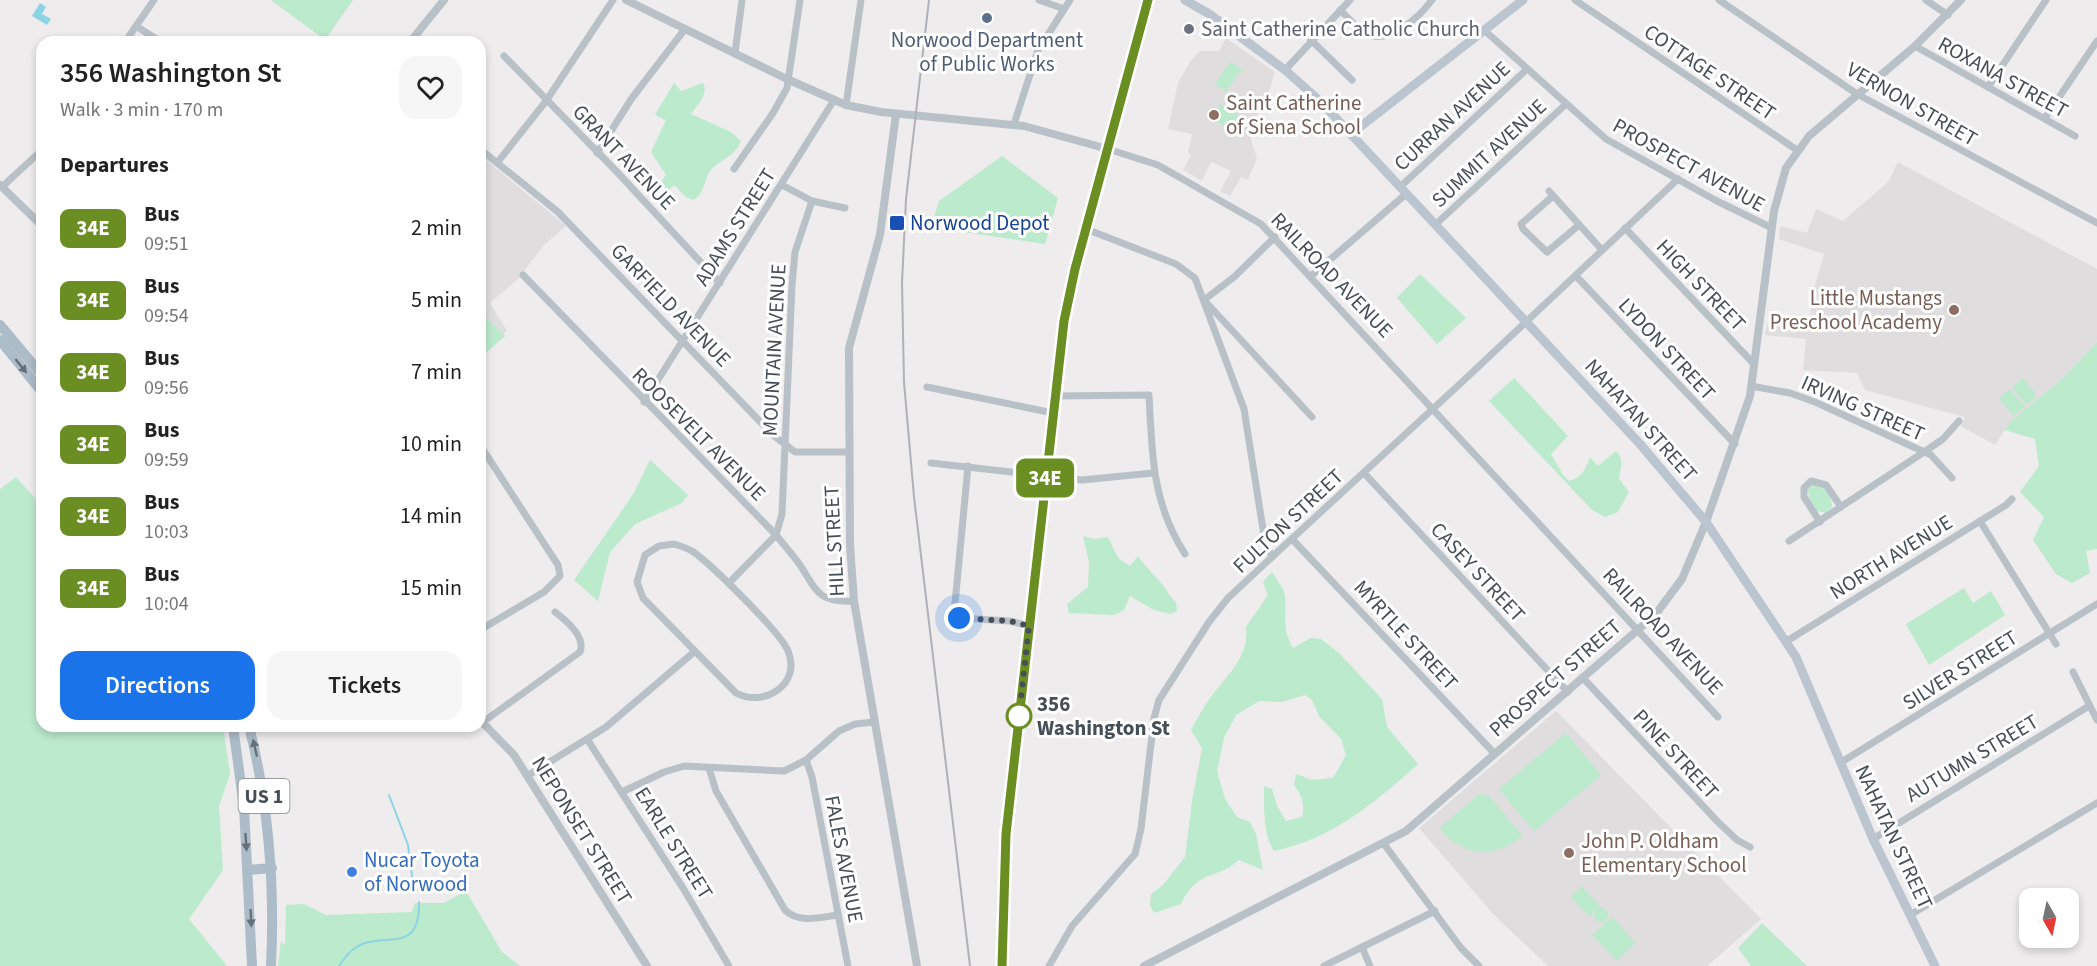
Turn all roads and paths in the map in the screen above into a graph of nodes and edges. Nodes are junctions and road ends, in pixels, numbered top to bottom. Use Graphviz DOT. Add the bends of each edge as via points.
graph roads {
  1 [pos="154,0"];
  2 [pos="443,0"];
  3 [pos="613,0"];
  4 [pos="626,0"];
  5 [pos="742,0"];
  6 [pos="800,0"];
  7 [pos="860,0"];
  8 [pos="1038,0"];
  9 [pos="1070,0"];
  10 [pos="1148,0"];
  11 [pos="1185,0"];
  12 [pos="1350,0"];
  13 [pos="1432,0"];
  14 [pos="1523,0"];
  15 [pos="1575,0"];
  16 [pos="1719,0"];
  17 [pos="1926,0"];
  18 [pos="1961,0"];
  19 [pos="2046,0"];
  20 [pos="1064,9"];
  21 [pos="1340,10"];
  22 [pos="1948,15"];
  23 [pos="136,26"];
  24 [pos="686,29"];
  25 [pos="1484,30"];
  26 [pos="129,36"];
  27 [pos="152,36"];
  28 [pos="415,36"];
  29 [pos="1311,40"];
  30 [pos="2097,41"];
  31 [pos="1915,45"];
  32 [pos="735,53"];
  33 [pos="504,56"];
  34 [pos="1285,70"];
  35 [pos="1526,70"];
  36 [pos="789,80"];
  37 [pos="1352,80"];
  38 [pos="1988,87"];
  39 [pos="1857,94"];
  40 [pos="834,100"];
  41 [pos="546,101"];
  42 [pos="846,105"];
  43 [pos="1565,105"];
  44 [pos="896,114"];
  45 [pos="2045,118"];
  46 [pos="1014,124"];
  47 [pos="1351,134"];
  48 [pos="2075,136"];
  49 [pos="1108,149"];
  50 [pos="1797,150"];
  51 [pos="597,153"];
  52 [pos="486,154"];
  53 [pos="36,155"];
  54 [pos="497,163"];
  55 [pos="734,169"];
  56 [pos="1678,179"];
  57 [pos="782,185"];
  58 [pos="1,186"];
  59 [pos="1403,190"];
  60 [pos="812,201"];
  61 [pos="845,208"];
  62 [pos="36,220"];
  63 [pos="2097,223"];
  64 [pos="1436,225"];
  65 [pos="1579,225"];
  66 [pos="1625,228"];
  67 [pos="1772,228"];
  68 [pos="1086,229"];
  69 [pos="1275,237"];
  70 [pos="1602,250"];
  71 [pos="523,275"];
  72 [pos="1311,276"];
  73 [pos="1576,276"];
  74 [pos="720,283"];
  75 [pos="1204,300"];
  76 [pos="1527,321"];
  77 [pos="0,325"];
  78 [pos="0,340"];
  79 [pos="683,342"];
  80 [pos="1754,364"];
  81 [pos="36,368"];
  82 [pos="36,385"];
  83 [pos="1751,386"];
  84 [pos="927,387"];
  85 [pos="1055,396"];
  86 [pos="644,402"];
  87 [pos="1433,409"];
  88 [pos="1053,413"];
  89 [pos="1312,417"];
  90 [pos="1959,422"];
  91 [pos="1735,444"];
  92 [pos="785,445"];
  93 [pos="849,452"];
  94 [pos="1924,452"];
  95 [pos="486,454"];
  96 [pos="931,463"];
  97 [pos="968,466"];
  98 [pos="1153,473"];
  99 [pos="1364,473"];
  100 [pos="1045,474"];
  101 [pos="1952,478"];
  102 [pos="2012,499"];
  103 [pos="1841,507"];
  104 [pos="1980,521"];
  105 [pos="1706,522"];
  106 [pos="1820,522"];
  107 [pos="776,536"];
  108 [pos="1292,538"];
  109 [pos="1789,541"];
  110 [pos="1185,554"];
  111 [pos="1272,557"];
  112 [pos="729,583"];
  113 [pos="854,601"];
  114 [pos="2097,604"];
  115 [pos="555,612"];
  116 [pos="486,626"];
  117 [pos="1029,626"];
  118 [pos="1638,630"];
  119 [pos="2050,634"];
  120 [pos="1787,641"];
  121 [pos="2056,644"];
  122 [pos="694,652"];
  123 [pos="2073,672"];
  124 [pos="1583,678"];
  125 [pos="1568,692"];
  126 [pos="2089,706"];
  127 [pos="1718,717"];
  128 [pos="486,718"];
  129 [pos="2097,720"];
  130 [pos="875,722"];
  131 [pos="486,725"];
  132 [pos="234,732"];
  133 [pos="250,732"];
  134 [pos="587,739"];
  135 [pos="1495,754"];
  136 [pos="806,760"];
  137 [pos="1840,763"];
  138 [pos="709,768"];
  139 [pos="527,776"];
  140 [pos="622,792"];
  141 [pos="2097,803"];
  142 [pos="1873,839"];
  143 [pos="1384,844"];
  144 [pos="1750,847"];
  145 [pos="272,868"];
  146 [pos="248,870"];
  147 [pos="1435,911"];
  148 [pos="838,915"];
  149 [pos="1910,915"];
  150 [pos="1362,947"];
  151 [pos="1149,965"];
  152 [pos="252,966"];
  153 [pos="271,966"];
  154 [pos="647,966"];
  155 [pos="729,966"];
  156 [pos="848,966"];
  157 [pos="917,966"];
  158 [pos="1002,966"];
  159 [pos="1049,966"];
  160 [pos="1324,966"];
  161 [pos="1370,966"];
  162 [pos="1479,966"];
  163 [pos="1935,966"];
  1 -- 23 [label="street"];
  2 -- 28 [label="street"];
  3 -- 41 [label="street"];
  4 -- 24 [label="street, RAILROAD AVENUE"];
  5 -- 32 [label="street"];
  6 -- 36 [label="street"];
  7 -- 42 [label="street"];
  8 -- 20 [label="street"];
  9 -- 20 [label="street"];
  10 -- 49 [label="main road"];
  11 -- 34 [label="main road, NAHATAN STREET"];
  12 -- 21 [label="street"];
  13 -- 21 [label="street" via="1402,27 1381,36 1364,32"];
  14 -- 25 [label="main road"];
  15 -- 50 [label="street, COTTAGE STREET"];
  16 -- 39 [label="street, VERNON STREET"];
  17 -- 22 [label="street"];
  18 -- 22 [label="street, PROSPECT STREET"];
  19 -- 38 [label="street"];
  20 -- 46 [label="street" via="1038,50"];
  21 -- 29 [label="street"];
  22 -- 31 [label="street, PROSPECT STREET"];
  23 -- 26 [label="street"];
  23 -- 27 [label="street"];
  24 -- 32 [label="street, RAILROAD AVENUE"];
  24 -- 51 [label="street" via="632,98"];
  25 -- 35 [label="street, PROSPECT AVENUE"];
  25 -- 47 [label="main road"];
  29 -- 34 [label="street"];
  29 -- 37 [label="street"];
  30 -- 45 [label="street"];
  31 -- 38 [label="street, ROXANA STREET"];
  31 -- 39 [label="street, PROSPECT STREET"];
  32 -- 36 [label="street, RAILROAD AVENUE"];
  33 -- 41 [label="street, GRANT AVENUE"];
  34 -- 47 [label="main road, NAHATAN STREET"];
  35 -- 43 [label="street, PROSPECT AVENUE"];
  35 -- 59 [label="street, CURRAN AVENUE"];
  36 -- 40 [label="street, RAILROAD AVENUE"];
  36 -- 55 [label="street" via="773,113"];
  38 -- 45 [label="street, ROXANA STREET"];
  39 -- 50 [label="street, PROSPECT STREET"];
  39 -- 63 [label="street, VERNON STREET"];
  40 -- 42 [label="street, RAILROAD AVENUE"];
  40 -- 57 [label="street, ADAMS STREET"];
  41 -- 51 [label="street, GRANT AVENUE"];
  41 -- 54 [label="street"];
  42 -- 44 [label="street, RAILROAD AVENUE"];
  43 -- 56 [label="street, PROSPECT AVENUE" via="1606,139"];
  43 -- 64 [label="street, SUMMIT AVENUE"];
  44 -- 46 [label="street, RAILROAD AVENUE"];
  44 -- 93 [label="street, HILL STREET" via="880,235 849,348"];
  45 -- 48 [label="street, ROXANA STREET"];
  46 -- 49 [label="street, RAILROAD AVENUE"];
  47 -- 59 [label="main road, NAHATAN STREET"];
  49 -- 68 [label="main road"];
  49 -- 69 [label="street, RAILROAD AVENUE" via="1181,177 1262,224"];
  50 -- 67 [label="street, PROSPECT STREET" via="1779,188"];
  51 -- 74 [label="street, GRANT AVENUE"];
  52 -- 54 [label="street, GARFIELD AVENUE"];
  53 -- 58 [label="street"];
  54 -- 79 [label="street, GARFIELD AVENUE" via="558,212"];
  56 -- 66 [label="street, FULTON STREET"];
  56 -- 67 [label="street, PROSPECT AVENUE"];
  57 -- 60 [label="street"];
  57 -- 74 [label="street, ADAMS STREET"];
  58 -- 62 [label="street"];
  59 -- 64 [label="main road, NAHATAN STREET"];
  59 -- 72 [label="street, CURRAN AVENUE"];
  60 -- 61 [label="street"];
  60 -- 92 [label="street, MOUNTAIN AVENUE" via="795,252"];
  64 -- 76 [label="main road, NAHATAN STREET"];
  65 -- 65 [label="street" via="1551,193 1521,224 1547,252"];
  65 -- 70 [label="street"];
  66 -- 70 [label="street, FULTON STREET"];
  66 -- 80 [label="street, HIGH STREET"];
  67 -- 80 [label="street, PROSPECT STREET"];
  68 -- 75 [label="street" via="1191,273"];
  68 -- 85 [label="main road" via="1066,307"];
  69 -- 72 [label="street, RAILROAD AVENUE"];
  69 -- 75 [label="street"];
  70 -- 73 [label="street, FULTON STREET"];
  71 -- 86 [label="street, ROOSEVELT AVENUE"];
  72 -- 87 [label="street, RAILROAD AVENUE"];
  73 -- 76 [label="street, FULTON STREET"];
  73 -- 91 [label="street, LYDON STREET"];
  74 -- 79 [label="street, ADAMS STREET"];
  75 -- 89 [label="street"];
  75 -- 111 [label="street" via="1244,409 1265,542"];
  76 -- 87 [label="street, FULTON STREET"];
  76 -- 105 [label="main road, NAHATAN STREET"];
  77 -- 81 [label="main road"];
  78 -- 82 [label="main road, one-way"];
  79 -- 86 [label="street, ADAMS STREET"];
  79 -- 92 [label="street, GARFIELD AVENUE"];
  80 -- 83 [label="street, PROSPECT STREET"];
  83 -- 91 [label="street, PROSPECT STREET"];
  83 -- 94 [label="street, IRVING STREET" via="1815,402"];
  84 -- 88 [label="street"];
  85 -- 88 [label="main road"];
  85 -- 98 [label="street" via="1149,395"];
  86 -- 107 [label="street, ROOSEVELT AVENUE"];
  87 -- 99 [label="street, FULTON STREET"];
  87 -- 118 [label="street, RAILROAD AVENUE"];
  88 -- 100 [label="main road"];
  90 -- 94 [label="street"];
  91 -- 105 [label="street, PROSPECT STREET"];
  92 -- 93 [label="street, GARFIELD AVENUE" via="795,452"];
  92 -- 107 [label="street, MOUNTAIN AVENUE" via="782,514"];
  93 -- 113 [label="street, HILL STREET"];
  94 -- 101 [label="street, IRVING STREET"];
  94 -- 103 [label="street"];
  95 -- 116 [label="street" via="558,565 560,576 544,592"];
  96 -- 97 [label="street"];
  97 -- 100 [label="street"];
  97 -- 117 [label="street" via="953,609 956,617"];
  98 -- 100 [label="street" via="1092,480"];
  98 -- 110 [label="street" via="1172,536"];
  99 -- 108 [label="street, FULTON STREET"];
  99 -- 125 [label="street, CASEY STREET"];
  100 -- 117 [label="main road"];
  102 -- 104 [label="street, NORTH AVENUE"];
  103 -- 106 [label="street"];
  103 -- 106 [label="street" via="1826,485 1811,481 1804,488 1804,497"];
  104 -- 119 [label="street"];
  104 -- 120 [label="street, NORTH AVENUE"];
  105 -- 118 [label="street, PROSPECT STREET" via="1682,579 1655,615"];
  105 -- 120 [label="main road, NAHATAN STREET"];
  106 -- 109 [label="street"];
  107 -- 112 [label="street"];
  107 -- 113 [label="street, ROOSEVELT AVENUE" via="820,595 834,601"];
  108 -- 111 [label="street, FULTON STREET"];
  108 -- 135 [label="street, MYRTLE STREET"];
  111 -- 159 [label="street, FULTON STREET" via="1228,598 1159,699 1135,854 1077,919"];
  112 -- 122 [label="street" via="690,550 674,544 659,546 640,563 637,582 643,598"];
  112 -- 122 [label="street" via="787,648 787,678 772,696 744,698"];
  113 -- 130 [label="street, HILL STREET"];
  114 -- 119 [label="street, SILVER STREET"];
  115 -- 128 [label="street" via="577,634 580,652"];
  117 -- 158 [label="main road" via="1006,834"];
  118 -- 124 [label="street, PROSPECT STREET"];
  118 -- 127 [label="street, RAILROAD AVENUE"];
  119 -- 121 [label="street"];
  119 -- 137 [label="street, SILVER STREET"];
  120 -- 137 [label="main road, NAHATAN STREET"];
  122 -- 134 [label="street" via="627,711"];
  123 -- 126 [label="street"];
  124 -- 125 [label="street, PROSPECT STREET"];
  124 -- 144 [label="street, PINE STREET" via="1714,819"];
  125 -- 135 [label="street, PROSPECT STREET"];
  126 -- 129 [label="street"];
  126 -- 142 [label="street, AUTUMN STREET"];
  130 -- 136 [label="street" via="839,731"];
  130 -- 157 [label="street, HILL STREET"];
  131 -- 139 [label="street, NEPONSET STREET"];
  132 -- 146 [label="main road, US 1, one-way"];
  145 -- 133 [label="main road, US 1, one-way" via="263,790"];
  134 -- 139 [label="street"];
  134 -- 140 [label="street, EARLE STREET"];
  135 -- 143 [label="street, PROSPECT STREET" via="1416,823"];
  136 -- 138 [label="street" via="777,772"];
  136 -- 148 [label="street, FALES AVENUE"];
  137 -- 142 [label="main road, NAHATAN STREET"];
  138 -- 140 [label="street" via="675,768"];
  138 -- 148 [label="street" via="716,791 785,910 810,919"];
  139 -- 154 [label="street, NEPONSET STREET"];
  140 -- 155 [label="street, EARLE STREET"];
  141 -- 149 [label="street"];
  142 -- 149 [label="main road, NAHATAN STREET"];
  143 -- 147 [label="street"];
  143 -- 151 [label="street, PROSPECT STREET"];
  145 -- 146 [label="main road"];
  145 -- 153 [label="main road, US 1"];
  146 -- 152 [label="main road, US 1, one-way"];
  147 -- 150 [label="street"];
  147 -- 162 [label="street"];
  148 -- 156 [label="street, FALES AVENUE"];
  149 -- 163 [label="main road, NAHATAN STREET"];
  150 -- 160 [label="street"];
  150 -- 161 [label="street"];
}
